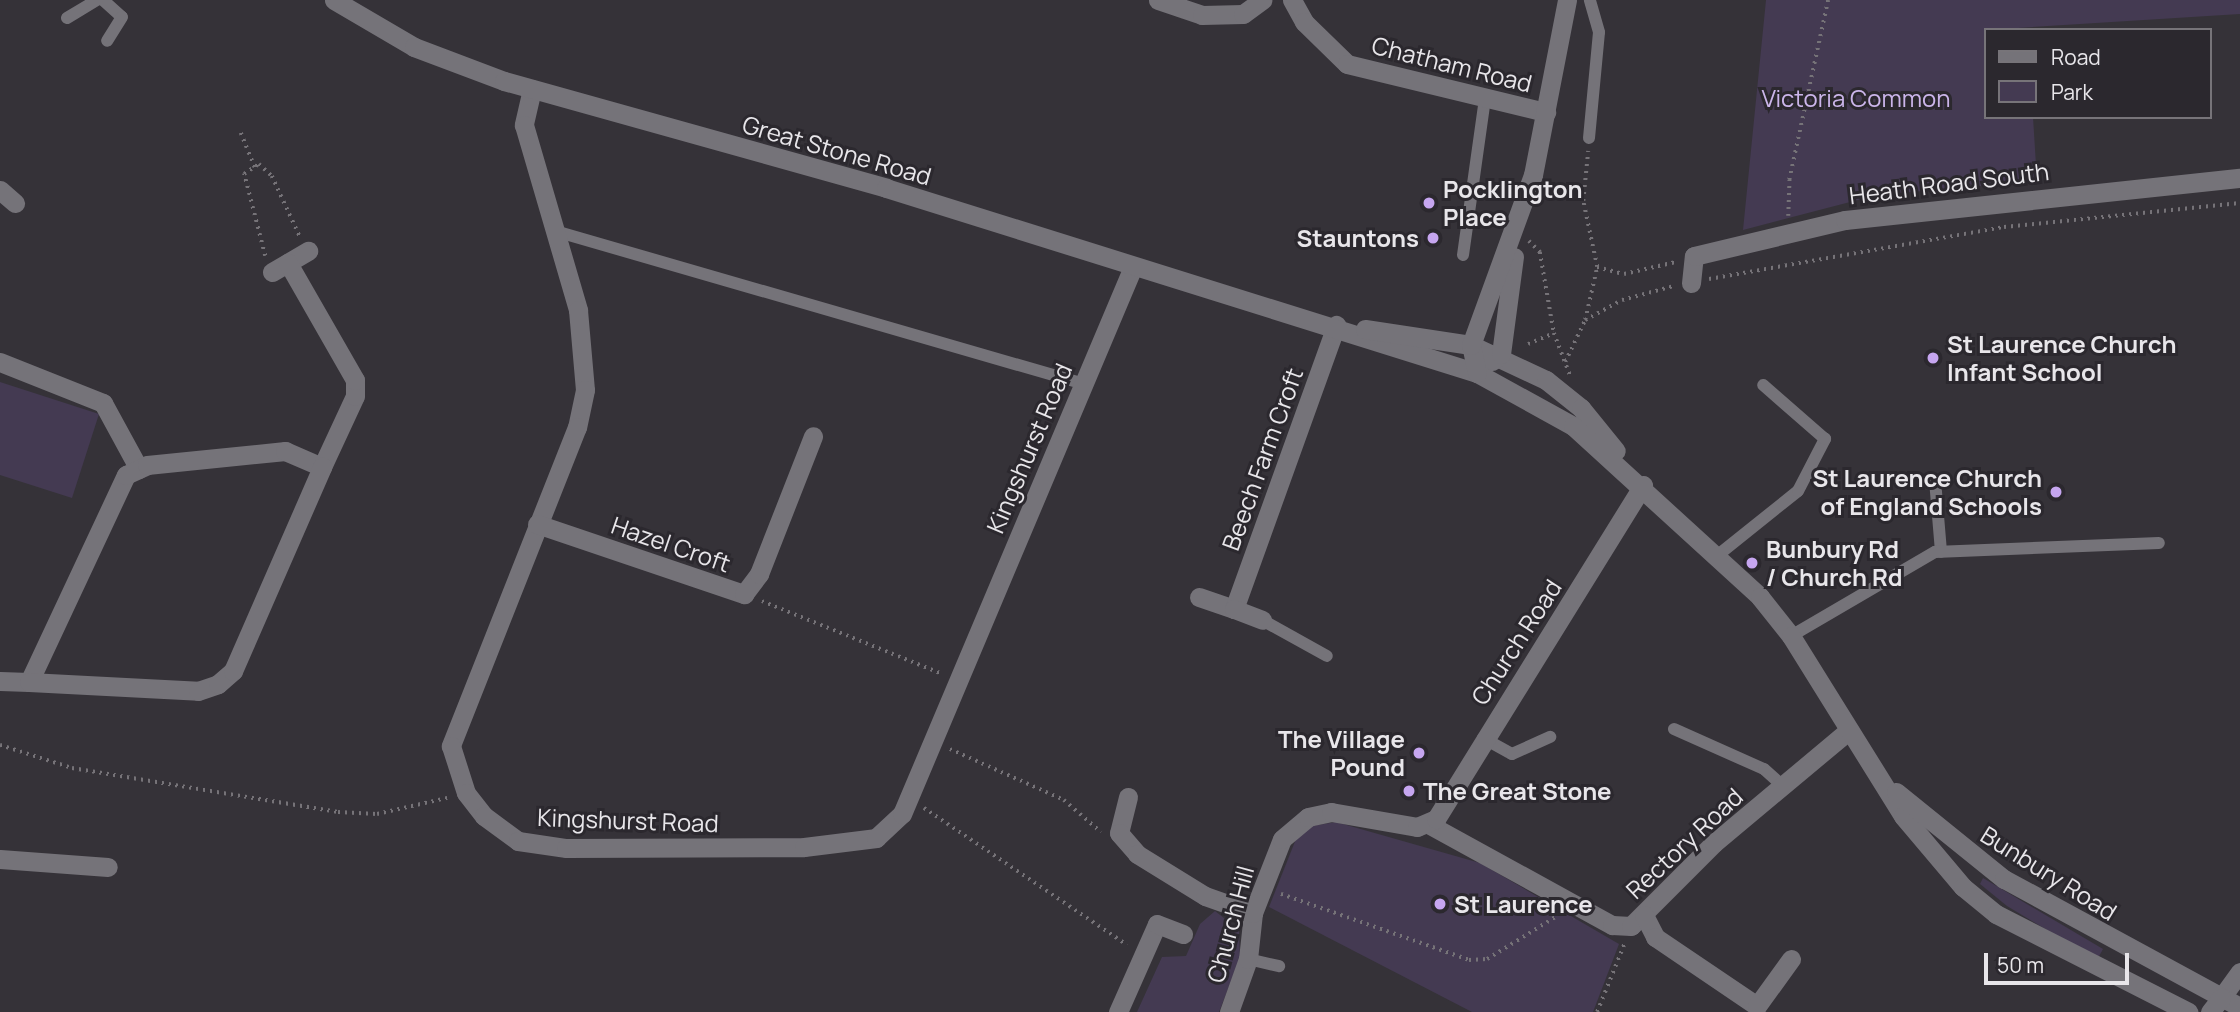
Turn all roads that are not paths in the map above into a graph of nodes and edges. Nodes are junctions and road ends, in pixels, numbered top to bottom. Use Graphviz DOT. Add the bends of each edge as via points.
graph roads {
  1 [pos="97,0"];
  2 [pos="103,0"];
  3 [pos="334,0"];
  4 [pos="1158,0"];
  5 [pos="1262,0"];
  6 [pos="1292,0"];
  7 [pos="1567,0"];
  8 [pos="1590,0"];
  9 [pos="67,18"];
  10 [pos="107,41"];
  11 [pos="532,89"];
  12 [pos="1485,98"];
  13 [pos="1546,112"];
  14 [pos="1589,138"];
  15 [pos="2240,178"];
  16 [pos="0,190"];
  17 [pos="15,203"];
  18 [pos="1518,230"];
  19 [pos="555,231"];
  20 [pos="308,251"];
  21 [pos="1463,256"];
  22 [pos="1133,267"];
  23 [pos="1691,283"];
  24 [pos="1336,325"];
  25 [pos="1471,345"];
  26 [pos="1501,354"];
  27 [pos="0,362"];
  28 [pos="1477,373"];
  29 [pos="1084,384"];
  30 [pos="1763,385"];
  31 [pos="813,436"];
  32 [pos="322,467"];
  33 [pos="139,469"];
  34 [pos="1935,480"];
  35 [pos="1643,485"];
  36 [pos="537,524"];
  37 [pos="2159,543"];
  38 [pos="1941,552"];
  39 [pos="1718,555"];
  40 [pos="1199,597"];
  41 [pos="1234,609"];
  42 [pos="1262,620"];
  43 [pos="1791,636"];
  44 [pos="1327,656"];
  45 [pos="0,681"];
  46 [pos="29,682"];
  47 [pos="1674,729"];
  48 [pos="1849,730"];
  49 [pos="1550,737"];
  50 [pos="1483,738"];
  51 [pos="1882,779"];
  52 [pos="1783,786"];
  53 [pos="1128,797"];
  54 [pos="1430,825"];
  55 [pos="0,859"];
  56 [pos="108,867"];
  57 [pos="1253,913"];
  58 [pos="1629,922"];
  59 [pos="1183,934"];
  60 [pos="1248,959"];
  61 [pos="1791,959"];
  62 [pos="1279,966"];
  63 [pos="2240,972"];
  64 [pos="2216,1005"];
  65 [pos="2240,1007"];
  66 [pos="1755,1009"];
  67 [pos="1118,1012"];
  68 [pos="1229,1012"];
  69 [pos="2188,1012"];
  1 -- 9 [label="lane"];
  2 -- 10 [label="lane" via="122,17"];
  3 -- 11 [label="street, Great Stone Road" via="414,47"];
  4 -- 5 [label="street" via="1202,15 1243,14"];
  6 -- 12 [label="street, Chatham Road" via="1304,22 1347,64"];
  7 -- 13 [label="street"];
  8 -- 14 [label="lane" via="1599,32"];
  11 -- 19 [label="street, Kingshurst Road" via="524,125"];
  11 -- 22 [label="street, Great Stone Road" via="886,188"];
  12 -- 13 [label="street, Chatham Road"];
  12 -- 21 [label="lane"];
  13 -- 18 [label="street"];
  15 -- 23 [label="street, Heath Road South" via="1997,200 1788,232 1694,256"];
  16 -- 17 [label="street"];
  18 -- 25 [label="street"];
  18 -- 26 [label="street"];
  19 -- 29 [label="lane"];
  19 -- 36 [label="street, Kingshurst Road" via="578,310 585,390"];
  20 -- 32 [label="street" via="280,268 355,380 355,397"];
  22 -- 24 [label="street, Great Stone Road"];
  22 -- 29 [label="street, Kingshurst Road"];
  24 -- 25 [label="street, Great Stone Road"];
  24 -- 28 [label="street, Great Stone Road"];
  24 -- 41 [label="street, Beech Farm Croft"];
  25 -- 26 [label="street"];
  25 -- 28 [label="street"];
  26 -- 28 [label="street"];
  26 -- 35 [label="street" via="1581,408"];
  27 -- 33 [label="street" via="103,403"];
  28 -- 35 [label="street" via="1573,426"];
  29 -- 36 [label="street, Kingshurst Road" via="910,799 876,838 850,843 566,848 518,841 484,816 466,793 451,746"];
  30 -- 39 [label="lane" via="1825,439 1798,491"];
  31 -- 36 [label="street, Hazel Croft" via="759,574 744,594"];
  32 -- 33 [label="street" via="285,451"];
  32 -- 46 [label="street" via="233,671 218,684 198,691"];
  33 -- 46 [label="street" via="121,486"];
  34 -- 38 [label="lane"];
  35 -- 39 [label="street, Bunbury Road"];
  35 -- 50 [label="street, Church Road"];
  37 -- 38 [label="lane"];
  38 -- 43 [label="lane"];
  39 -- 43 [label="street, Bunbury Road"];
  40 -- 41 [label="street"];
  41 -- 42 [label="street"];
  42 -- 44 [label="lane"];
  43 -- 48 [label="street, Bunbury Road"];
  45 -- 46 [label="street"];
  47 -- 52 [label="lane" via="1764,769"];
  48 -- 51 [label="street, Bunbury Road"];
  48 -- 52 [label="street, Rectory Road"];
  49 -- 50 [label="lane" via="1542,746 1512,754"];
  50 -- 54 [label="street, Church Road"];
  51 -- 64 [label="street, Bunbury Road" via="2004,879"];
  51 -- 69 [label="street, Bunbury Road" via="1933,855 1996,914"];
  52 -- 58 [label="street, Rectory Road"];
  53 -- 57 [label="street" via="1119,833 1163,874"];
  54 -- 57 [label="street, Church Hill" via="1331,812 1308,817 1282,839"];
  54 -- 58 [label="street, Rectory Road" via="1575,906"];
  55 -- 56 [label="street"];
  57 -- 60 [label="street, Church Hill"];
  58 -- 66 [label="street"];
  59 -- 67 [label="street" via="1157,924"];
  60 -- 62 [label="lane"];
  60 -- 68 [label="street, Church Hill"];
  61 -- 66 [label="street"];
  63 -- 64 [label="street"];
  64 -- 65 [label="street, Bunbury Road"];
}
